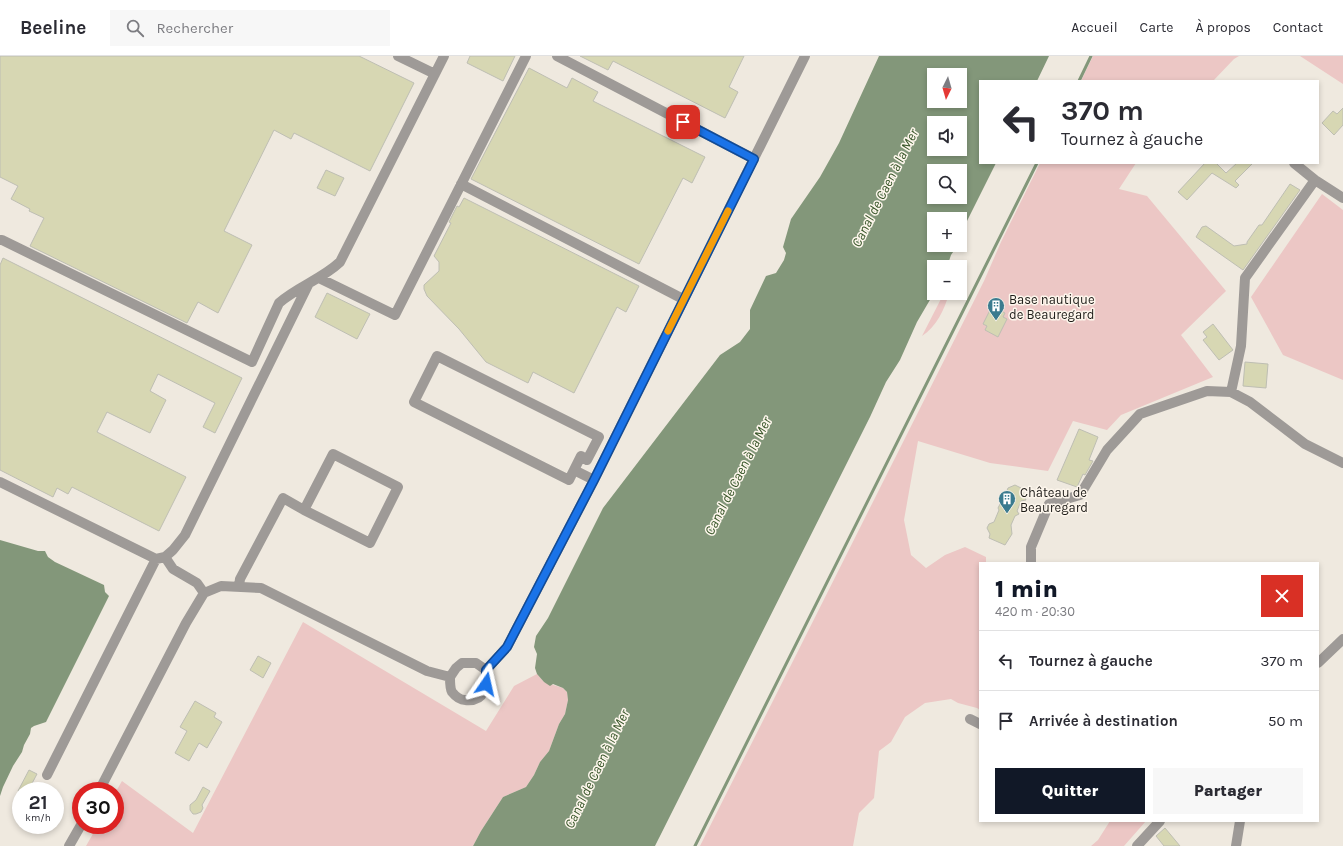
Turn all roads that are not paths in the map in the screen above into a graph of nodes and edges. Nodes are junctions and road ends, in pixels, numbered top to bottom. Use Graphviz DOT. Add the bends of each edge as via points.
graph roads {
  1 [pos="398,56"];
  2 [pos="444,56"];
  3 [pos="526,56"];
  4 [pos="557,56"];
  5 [pos="805,56"];
  6 [pos="435,74"];
  7 [pos="754,159"];
  8 [pos="1295,164"];
  9 [pos="1315,180"];
  10 [pos="461,184"];
  11 [pos="1343,198"];
  12 [pos="0,240"];
  13 [pos="319,278"];
  14 [pos="308,284"];
  15 [pos="684,299"];
  16 [pos="1232,392"];
  17 [pos="1343,463"];
  18 [pos="574,470"];
  19 [pos="594,480"];
  20 [pos="0,482"];
  21 [pos="304,510"];
  22 [pos="161,558"];
  23 [pos="1031,562"];
  24 [pos="239,586"];
  25 [pos="204,593"];
  26 [pos="1343,639"];
  27 [pos="1319,662"];
  28 [pos="486,670"];
  29 [pos="450,677"];
  30 [pos="970,719"];
  31 [pos="979,724"];
  32 [pos="47,775"];
  33 [pos="104,782"];
  34 [pos="1159,822"];
  35 [pos="1240,822"];
  36 [pos="76,834"];
  37 [pos="69,846"];
  38 [pos="1137,846"];
  39 [pos="1236,846"];
  1 -- 6 [label="street"];
  2 -- 6 [label="street"];
  3 -- 10 [label="street"];
  4 -- 7 [label="street"];
  5 -- 7 [label="street"];
  6 -- 13 [label="street" via="340,262"];
  7 -- 15 [label="street"];
  8 -- 9 [label="street"];
  9 -- 11 [label="street"];
  9 -- 16 [label="street" via="1245,278 1241,346"];
  10 -- 13 [label="street" via="395,315"];
  10 -- 15 [label="street"];
  12 -- 14 [label="street" via="252,362 279,303"];
  13 -- 14 [label="street"];
  14 -- 22 [label="street" via="185,535"];
  15 -- 19 [label="street"];
  16 -- 17 [label="street" via="1250,402 1305,444"];
  16 -- 23 [label="street" via="1207,391 1140,414 1107,450 1080,495 1049,504 1031,547"];
  18 -- 18 [label="street" via="569,480 414,402 437,356 599,437 588,460 581,456"];
  18 -- 19 [label="street"];
  19 -- 28 [label="street" via="507,647"];
  20 -- 22 [label="street"];
  21 -- 21 [label="street" via="370,543 398,487 333,454"];
  21 -- 24 [label="street" via="283,498 240,579"];
  22 -- 25 [label="street" via="173,569 197,583"];
  22 -- 32 [label="street"];
  24 -- 25 [label="street" via="221,586"];
  24 -- 29 [label="street" via="261,588 271,592 427,671"];
  25 -- 33 [label="street" via="186,622"];
  26 -- 27 [label="street"];
  28 -- 29 [label="street" via="476,663 462,663"];
  28 -- 29 [label="street" via="486,684 481,697 474,701 460,700 452,692"];
  30 -- 31 [label="street"];
  34 -- 38 [label="street"];
  35 -- 39 [label="street"];
  36 -- 37 [label="street"];
}
